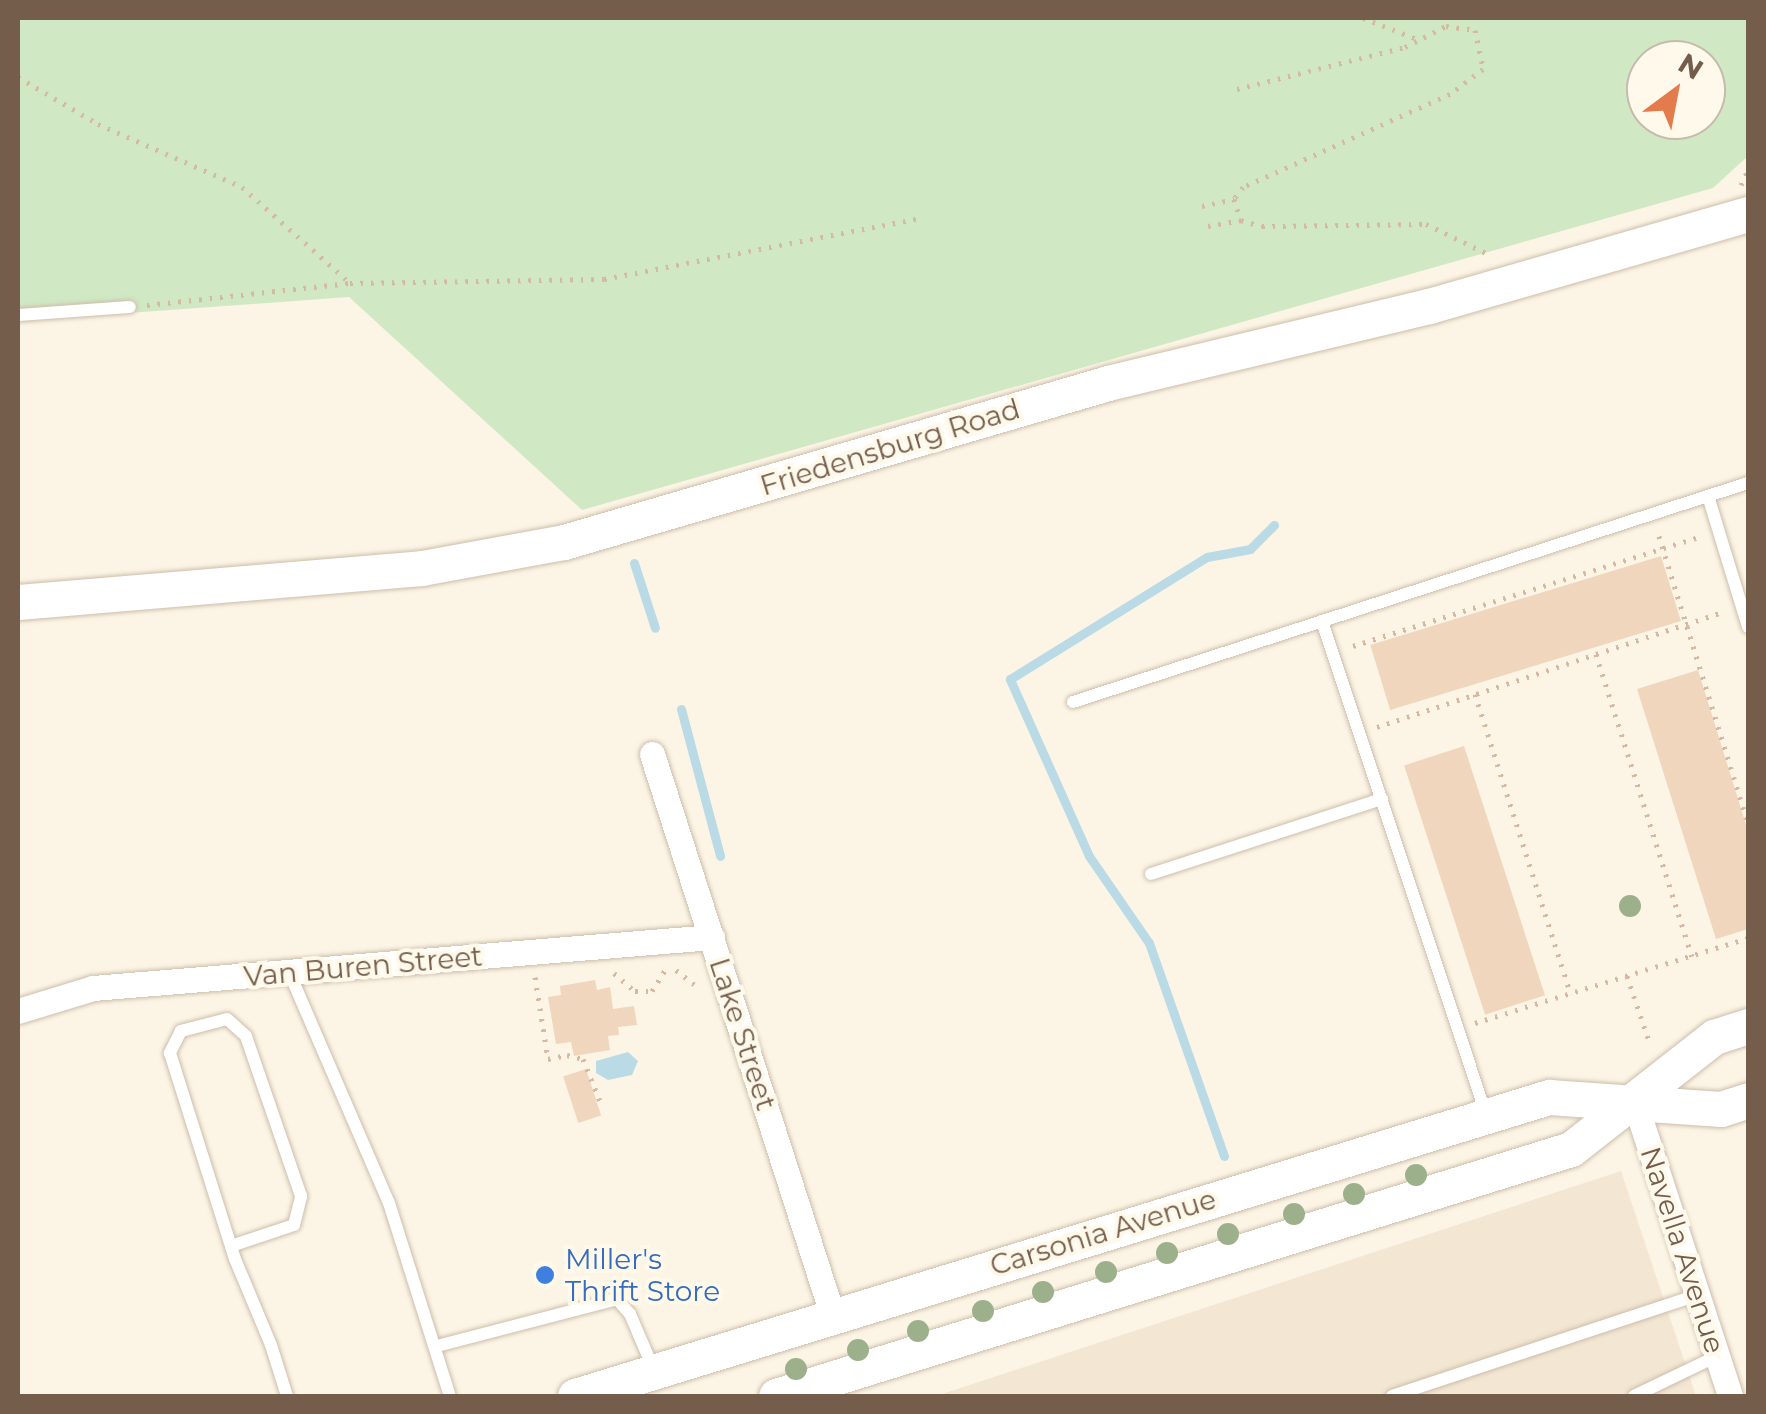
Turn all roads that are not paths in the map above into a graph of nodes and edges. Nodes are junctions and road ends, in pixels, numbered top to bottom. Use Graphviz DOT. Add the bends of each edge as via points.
graph roads {
  1 [pos="1748,214"];
  2 [pos="130,307"];
  3 [pos="18,315"];
  4 [pos="1748,483"];
  5 [pos="1708,496"];
  6 [pos="18,602"];
  7 [pos="1322,621"];
  8 [pos="1748,627"];
  9 [pos="1073,702"];
  10 [pos="652,754"];
  11 [pos="1382,799"];
  12 [pos="1151,874"];
  13 [pos="712,936"];
  14 [pos="288,972"];
  15 [pos="18,1011"];
  16 [pos="1748,1026"];
  17 [pos="1748,1100"];
  18 [pos="1636,1103"];
  19 [pos="1486,1117"];
  20 [pos="231,1246"];
  21 [pos="1697,1295"];
  22 [pos="832,1314"];
  23 [pos="437,1346"];
  24 [pos="1717,1356"];
  25 [pos="654,1371"];
  26 [pos="287,1396"];
  27 [pos="450,1396"];
  28 [pos="575,1396"];
  29 [pos="776,1396"];
  30 [pos="1392,1396"];
  31 [pos="1634,1396"];
  32 [pos="1730,1396"];
  1 -- 6 [label="street, Friedensburg Road" via="1535,277 1108,383 564,542 422,568"];
  2 -- 3 [label="lane"];
  4 -- 5 [label="lane"];
  5 -- 7 [label="lane"];
  5 -- 8 [label="lane"];
  7 -- 9 [label="lane"];
  7 -- 11 [label="lane"];
  10 -- 13 [label="street, Lake Street"];
  11 -- 12 [label="lane"];
  11 -- 19 [label="lane"];
  13 -- 14 [label="street, Van Buren Street"];
  13 -- 22 [label="street, Lake Street"];
  14 -- 15 [label="street, Van Buren Street" via="93,988"];
  14 -- 23 [label="lane" via="389,1203"];
  16 -- 18 [label="street" via="1714,1037"];
  17 -- 18 [label="street, Carsonia Avenue" via="1721,1109"];
  18 -- 19 [label="street, Carsonia Avenue" via="1550,1098"];
  18 -- 21 [label="street, Navella Avenue"];
  18 -- 29 [label="street" via="1571,1149"];
  19 -- 22 [label="street, Carsonia Avenue"];
  20 -- 20 [label="lane" via="170,1053 181,1030 228,1018 246,1036 301,1196 294,1225"];
  20 -- 26 [label="lane"];
  21 -- 24 [label="street, Navella Avenue"];
  21 -- 30 [label="lane"];
  22 -- 25 [label="street, Carsonia Avenue"];
  23 -- 25 [label="lane" via="616,1299 630,1314"];
  23 -- 27 [label="lane"];
  24 -- 31 [label="lane"];
  24 -- 32 [label="street, Navella Avenue"];
  25 -- 28 [label="street, Carsonia Avenue"];
}
